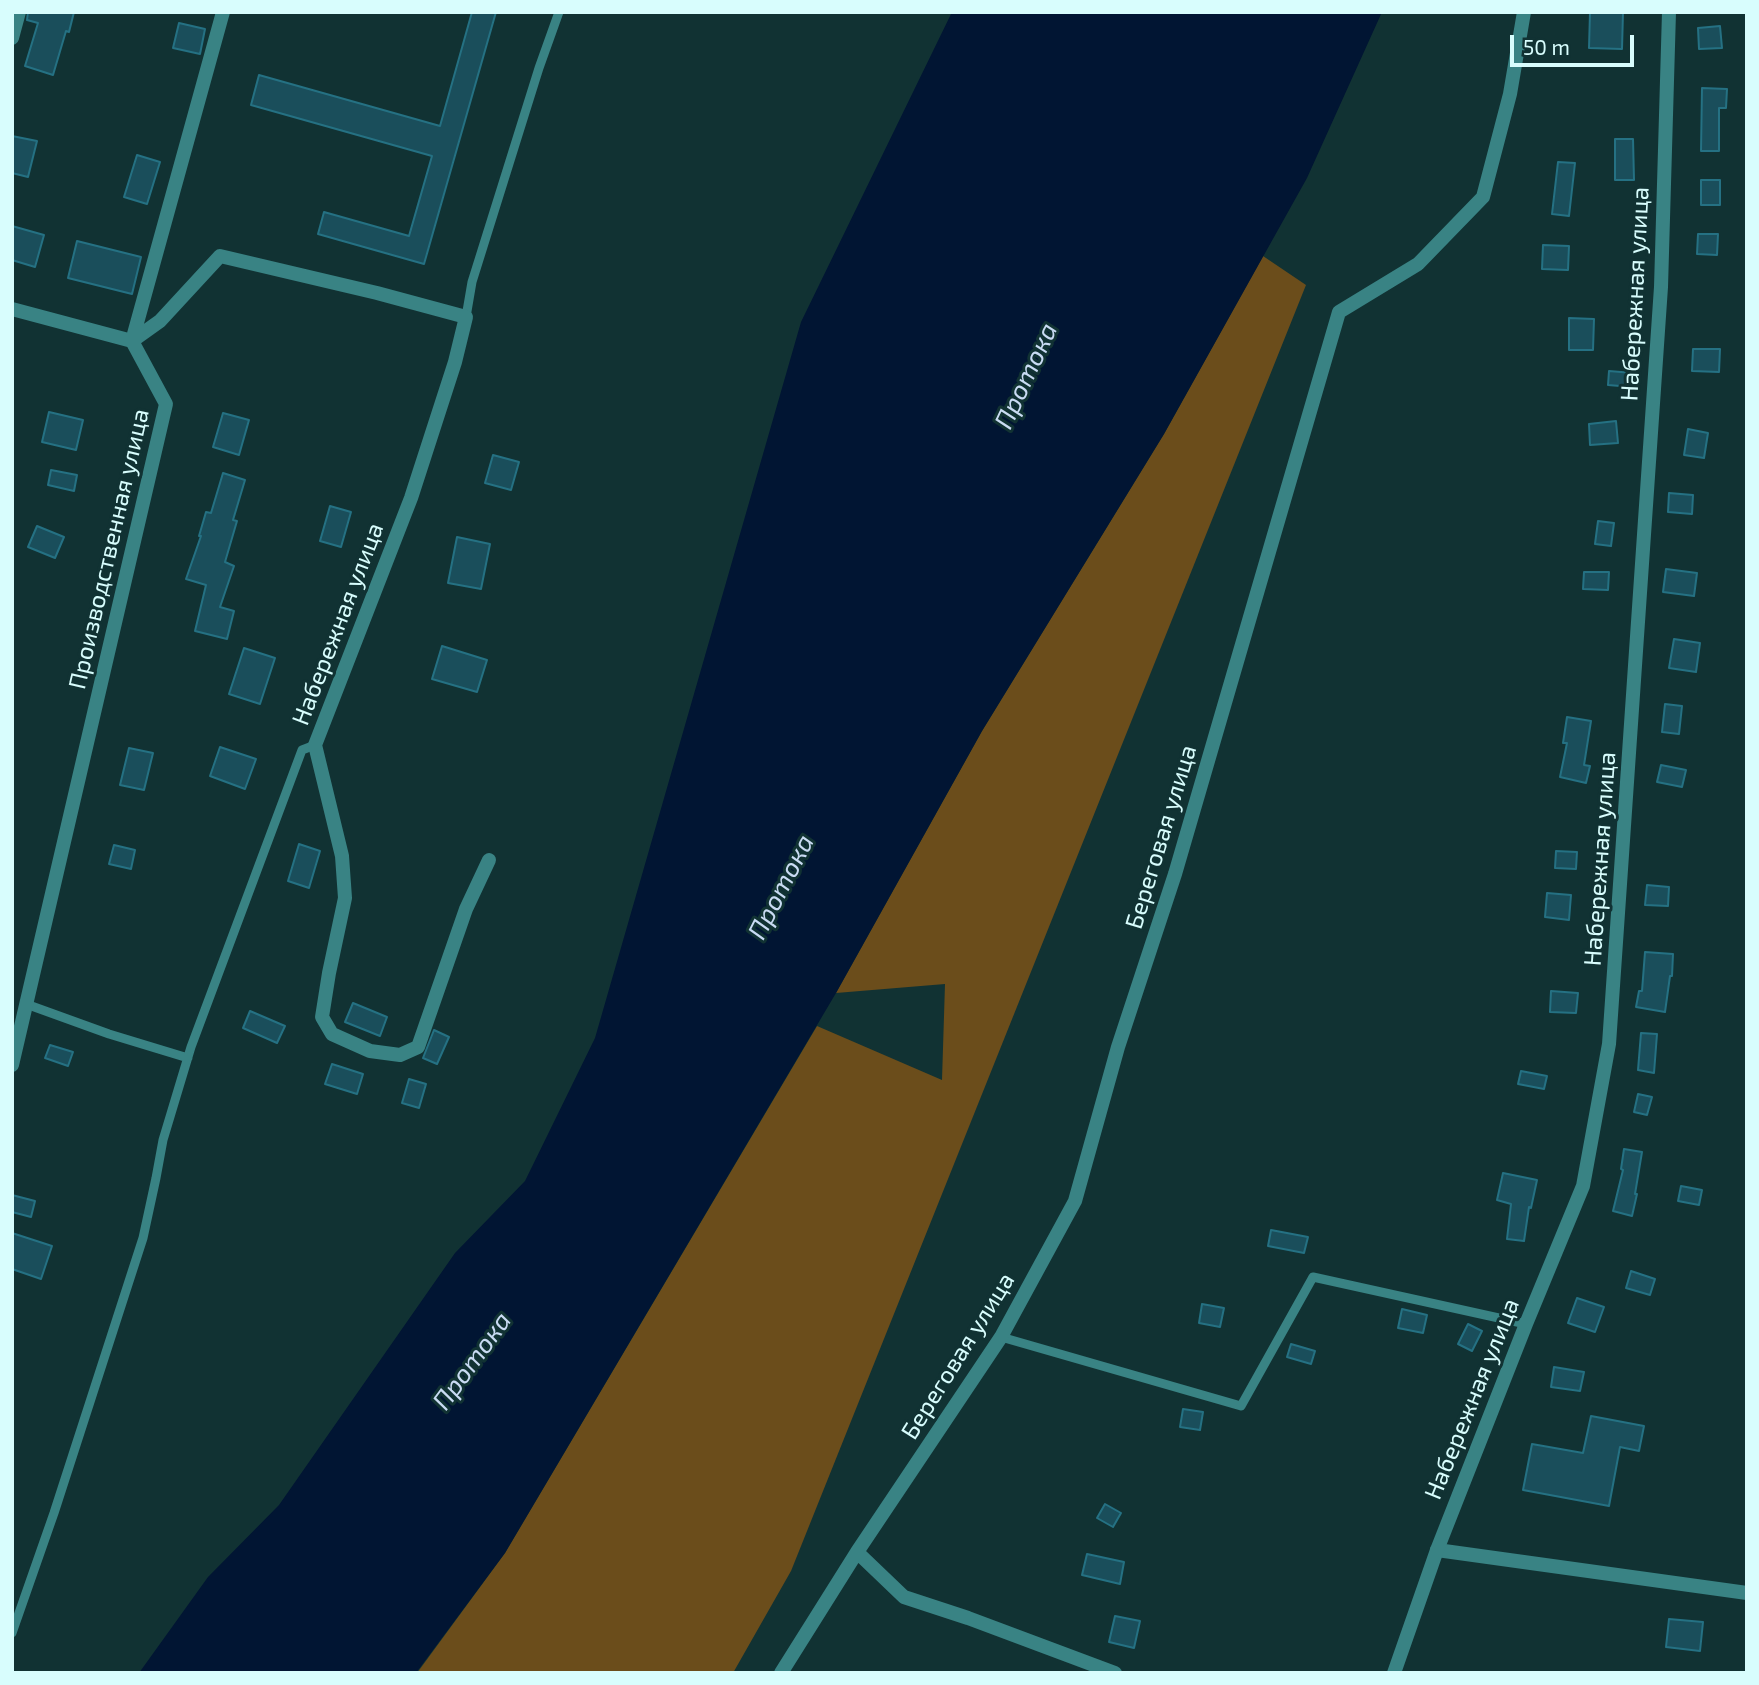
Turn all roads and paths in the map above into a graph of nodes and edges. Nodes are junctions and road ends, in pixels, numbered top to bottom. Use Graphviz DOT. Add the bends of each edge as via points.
graph roads {
  1 [pos="19,12"];
  2 [pos="223,12"];
  3 [pos="559,12"];
  4 [pos="1524,12"];
  5 [pos="1669,12"];
  6 [pos="12,38"];
  7 [pos="12,309"];
  8 [pos="466,317"];
  9 [pos="132,341"];
  10 [pos="315,745"];
  11 [pos="489,860"];
  12 [pos="26,1004"];
  13 [pos="188,1058"];
  14 [pos="12,1065"];
  15 [pos="1526,1324"];
  16 [pos="1001,1337"];
  17 [pos="1437,1550"];
  18 [pos="857,1552"];
  19 [pos="1747,1593"];
  20 [pos="12,1633"];
  21 [pos="782,1673"];
  22 [pos="1115,1673"];
  23 [pos="1394,1673"];
  1 -- 6 [label="street"];
  2 -- 9 [label="street"];
  3 -- 8 [label="lane" via="472,282"];
  4 -- 16 [label="street, Береговая улица" via="1510,94 1483,197 1418,264 1339,313 1075,1201"];
  5 -- 15 [label="street, Набережная улица" via="1661,287 1609,1044 1583,1186"];
  7 -- 9 [label="street"];
  8 -- 9 [label="street" via="220,256 160,321"];
  8 -- 10 [label="street, Набережная улица" via="411,498"];
  9 -- 12 [label="street, Производственная улица" via="166,404"];
  10 -- 11 [label="street, Набережная улица" via="342,856 345,898 322,1017 332,1034 370,1051 400,1055 418,1047 466,909"];
  10 -- 13 [label="lane" via="302,750"];
  12 -- 13 [label="lane"];
  12 -- 14 [label="street, Производственная улица"];
  13 -- 20 [label="lane" via="163,1140 143,1238"];
  15 -- 16 [label="lane" via="1313,1277 1241,1406"];
  15 -- 17 [label="street, Набережная улица"];
  16 -- 18 [label="street, Береговая улица"];
  17 -- 19 [label="street"];
  17 -- 23 [label="street, Набережная улица"];
  18 -- 21 [label="street, Береговая улица"];
  18 -- 22 [label="street" via="904,1597"];
}
